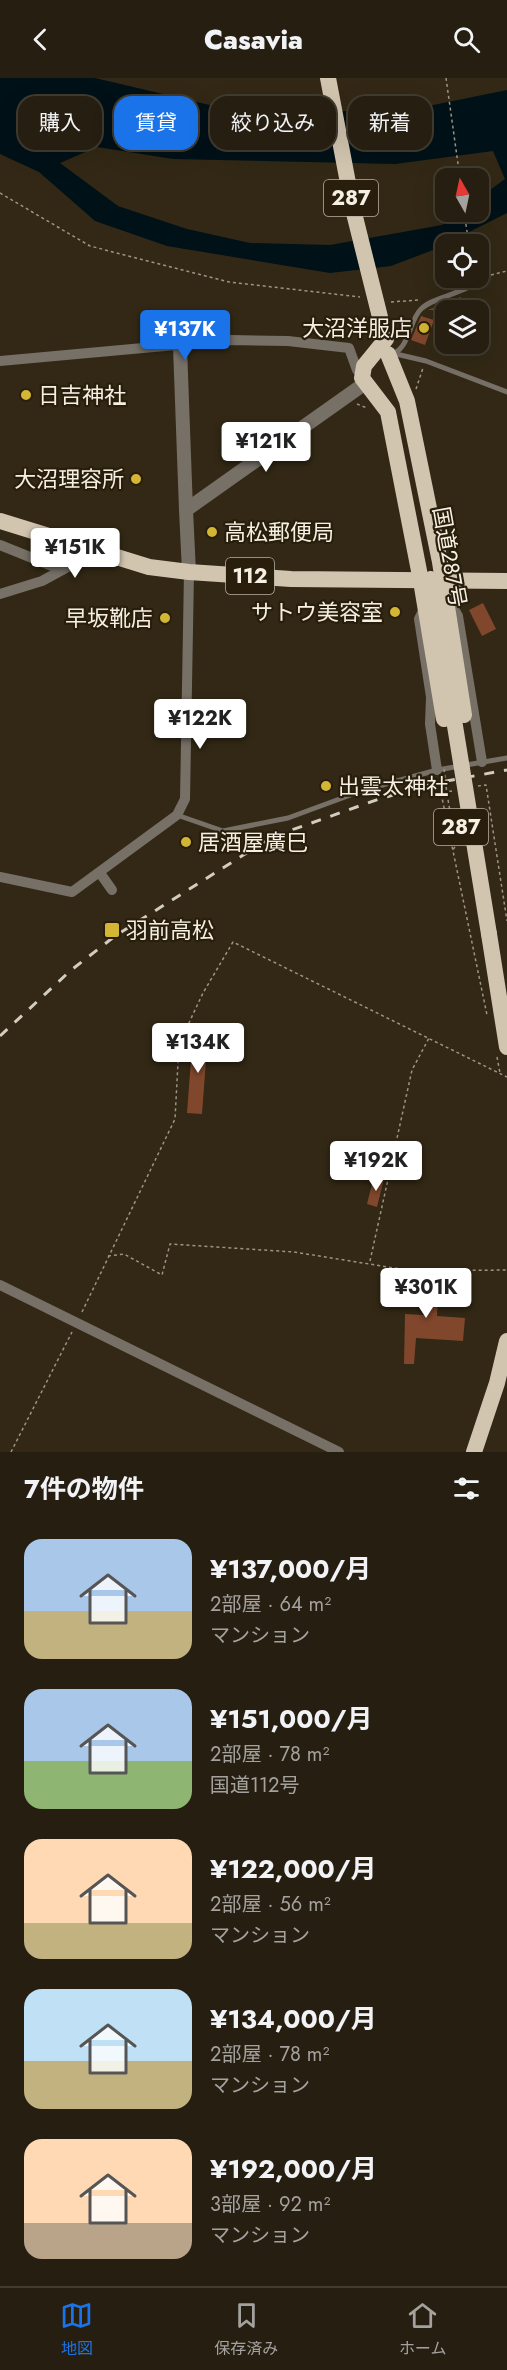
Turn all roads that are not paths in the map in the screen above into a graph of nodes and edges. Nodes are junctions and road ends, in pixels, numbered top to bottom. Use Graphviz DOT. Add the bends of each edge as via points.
graph roads {
  1 [pos="328,78"];
  2 [pos="471,288"];
  3 [pos="180,347"];
  4 [pos="390,349"];
  5 [pos="0,361"];
  6 [pos="363,378"];
  7 [pos="507,392"];
  8 [pos="186,510"];
  9 [pos="0,520"];
  10 [pos="0,545"];
  11 [pos="95,552"];
  12 [pos="62,570"];
  13 [pos="189,572"];
  14 [pos="421,580"];
  15 [pos="443,581"];
  16 [pos="507,581"];
  17 [pos="0,594"];
  18 [pos="446,604"];
  19 [pos="425,608"];
  20 [pos="507,758"];
  21 [pos="482,762"];
  22 [pos="440,770"];
  23 [pos="177,815"];
  24 [pos="100,873"];
  25 [pos="0,877"];
  26 [pos="112,890"];
  27 [pos="488,934"];
  28 [pos="507,1047"];
  29 [pos="0,1285"];
  30 [pos="507,1341"];
  31 [pos="339,1452"];
  32 [pos="474,1452"];
  1 -- 4 [label="highway, 国道287号 / 287, bridge" via="352,209"];
  2 -- 4 [label="lane" via="419,311 409,333"];
  3 -- 5 [label="street"];
  3 -- 6 [label="street" via="231,340 349,348"];
  3 -- 8 [label="street"];
  4 -- 6 [label="highway"];
  4 -- 7 [label="lane"];
  4 -- 15 [label="highway, 287" via="406,401"];
  4 -- 27 [label="highway, 国道287号 / 287, bridge"];
  6 -- 8 [label="street"];
  6 -- 14 [label="highway, 287" via="388,411"];
  8 -- 13 [label="street"];
  9 -- 11 [label="highway, 112"];
  10 -- 12 [label="street"];
  11 -- 12 [label="street"];
  11 -- 13 [label="highway, 112" via="149,567"];
  12 -- 17 [label="street"];
  13 -- 14 [label="highway, 112" via="291,579"];
  13 -- 23 [label="street" via="185,799"];
  14 -- 15 [label="highway, 112"];
  14 -- 19 [label="highway, 287"];
  15 -- 16 [label="highway, 112"];
  15 -- 18 [label="highway, 287"];
  18 -- 21 [label="street" via="458,616"];
  18 -- 27 [label="highway, 287" via="465,715"];
  19 -- 22 [label="street" via="419,619 431,697 430,724"];
  19 -- 27 [label="highway, 287"];
  20 -- 21 [label="lane"];
  21 -- 22 [label="lane"];
  22 -- 23 [label="lane" via="364,790 288,818 223,831"];
  23 -- 24 [label="street"];
  24 -- 25 [label="street" via="72,892"];
  24 -- 26 [label="street"];
  27 -- 28 [label="highway, 国道287号 / 287"];
  29 -- 31 [label="street"];
  30 -- 32 [label="highway"];
}
